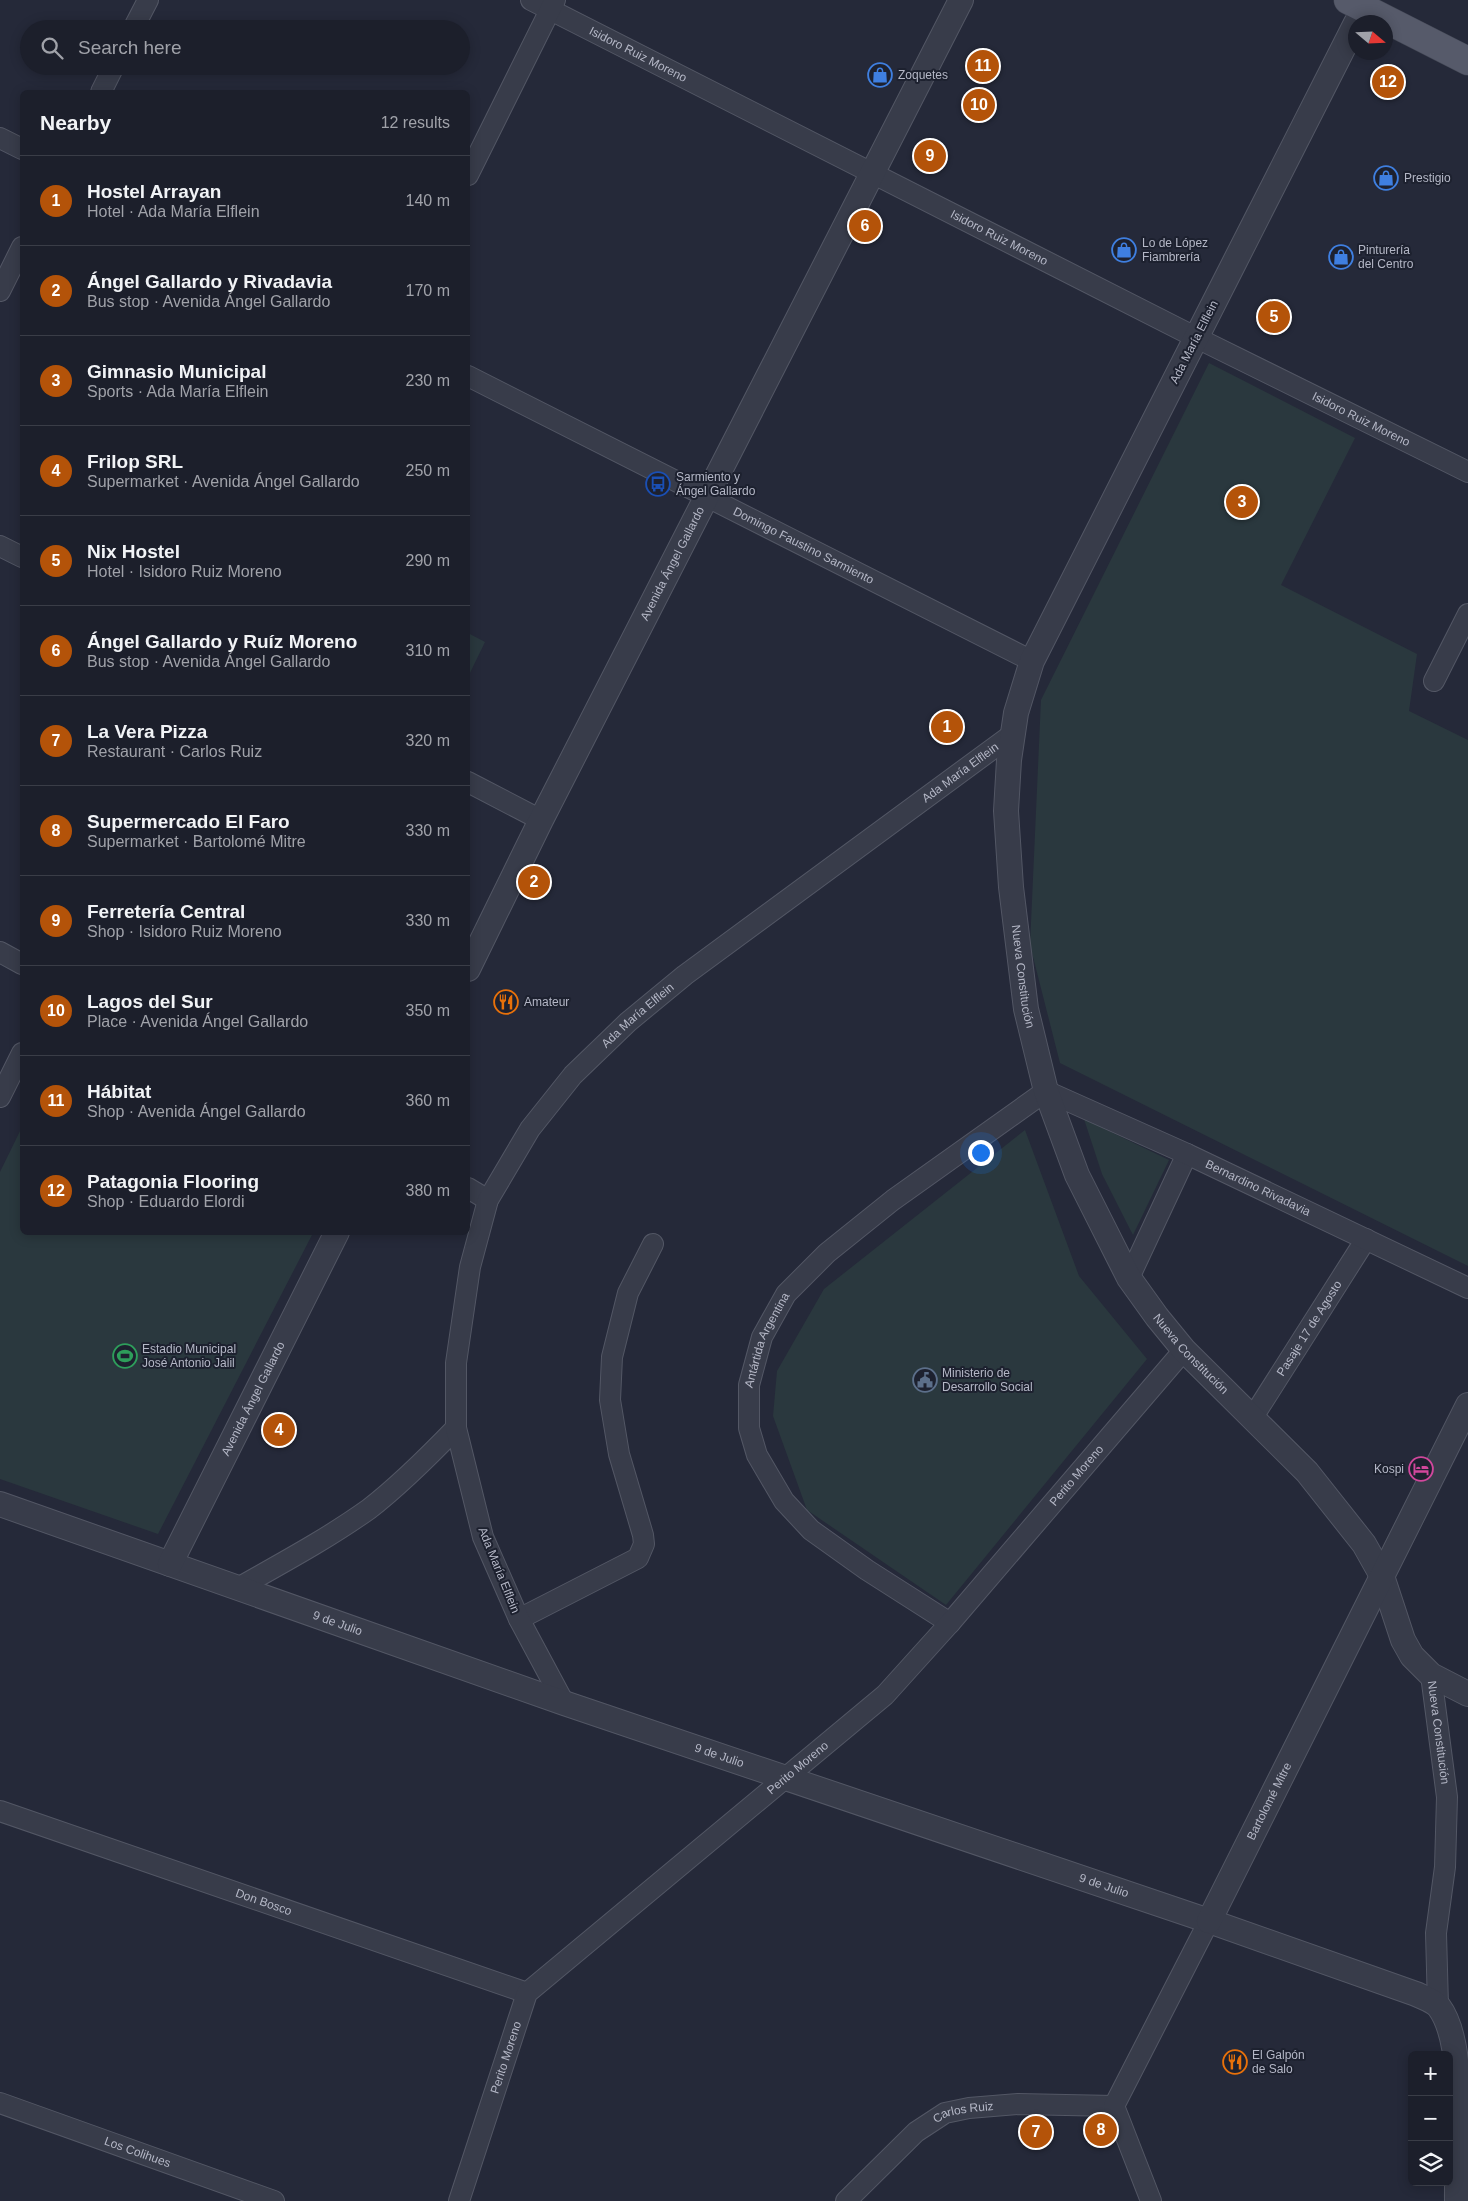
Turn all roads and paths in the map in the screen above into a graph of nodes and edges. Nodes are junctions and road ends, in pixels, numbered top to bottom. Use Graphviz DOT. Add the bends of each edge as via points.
graph roads {
  1 [pos="148,0"];
  2 [pos="532,0"];
  3 [pos="961,0"];
  4 [pos="553,5"];
  5 [pos="1358,11"];
  6 [pos="138,20"];
  7 [pos="1468,60"];
  8 [pos="110,75"];
  9 [pos="102,90"];
  10 [pos="0,138"];
  11 [pos="20,148"];
  12 [pos="470,171"];
  13 [pos="874,173"];
  14 [pos="20,251"];
  15 [pos="0,291"];
  16 [pos="1197,338"];
  17 [pos="470,377"];
  18 [pos="1468,472"];
  19 [pos="708,496"];
  20 [pos="0,546"];
  21 [pos="20,556"];
  22 [pos="1468,614"];
  23 [pos="1032,661"];
  24 [pos="1434,681"];
  25 [pos="1014,733"];
  26 [pos="470,783"];
  27 [pos="541,820"];
  28 [pos="0,952"];
  29 [pos="20,963"];
  30 [pos="470,965"];
  31 [pos="20,1057"];
  32 [pos="1046,1091"];
  33 [pos="0,1097"];
  34 [pos="1187,1154"];
  35 [pos="470,1189"];
  36 [pos="488,1200"];
  37 [pos="335,1235"];
  38 [pos="1366,1240"];
  39 [pos="653,1244"];
  40 [pos="1129,1278"];
  41 [pos="1468,1288"];
  42 [pos="1184,1350"];
  43 [pos="1468,1405"];
  44 [pos="1253,1417"];
  45 [pos="456,1428"];
  46 [pos="0,1504"];
  47 [pos="170,1564"];
  48 [pos="1382,1576"];
  49 [pos="238,1588"];
  50 [pos="518,1619"];
  51 [pos="950,1623"];
  52 [pos="1431,1675"];
  53 [pos="1468,1694"];
  54 [pos="564,1703"];
  55 [pos="785,1778"];
  56 [pos="0,1811"];
  57 [pos="1208,1921"];
  58 [pos="527,1993"];
  59 [pos="1438,2006"];
  60 [pos="0,2103"];
  61 [pos="1114,2106"];
  62 [pos="274,2201"];
  63 [pos="459,2201"];
  64 [pos="846,2201"];
  65 [pos="1152,2201"];
  66 [pos="1457,2201"];
  1 -- 6 [label="street"];
  2 -- 4 [label="street, Isidoro Ruiz Moreno"];
  3 -- 13 [label="street, Avenida Ángel Gallardo"];
  4 -- 12 [label="street"];
  4 -- 13 [label="street, Isidoro Ruiz Moreno"];
  5 -- 7 [label="main road"];
  5 -- 16 [label="street, Ada María Elflein"];
  8 -- 9 [label="street"];
  10 -- 11 [label="street"];
  13 -- 16 [label="street, Isidoro Ruiz Moreno"];
  13 -- 19 [label="street, Avenida Ángel Gallardo"];
  14 -- 15 [label="street"];
  16 -- 18 [label="street, Isidoro Ruiz Moreno"];
  16 -- 23 [label="street, Ada María Elflein"];
  17 -- 19 [label="street, Domingo Faustino Sarmiento"];
  19 -- 23 [label="street, Domingo Faustino Sarmiento"];
  19 -- 27 [label="street, Avenida Ángel Gallardo"];
  20 -- 21 [label="street"];
  22 -- 24 [label="street"];
  23 -- 25 [label="street, Nueva Constitución" via="1016,713"];
  25 -- 32 [label="street, Nueva Constitución" via="1006,811 1011,888 1026,1010"];
  25 -- 36 [label="street, Ada María Elflein" via="693,969 628,1022 573,1075 536,1121"];
  26 -- 27 [label="street"];
  27 -- 30 [label="street, Avenida Ángel Gallardo"];
  28 -- 29 [label="street"];
  31 -- 33 [label="street"];
  32 -- 34 [label="street, Bernardino Rivadavia"];
  32 -- 40 [label="street, Nueva Constitución" via="1077,1175"];
  32 -- 51 [label="street, Antártida Argentina" via="893,1200 827,1253 786,1294 762,1337 750,1385 749,1428 757,1455 784,1501 811,1530"];
  34 -- 38 [label="street, Bernardino Rivadavia"];
  34 -- 40 [label="street"];
  35 -- 36 [label="street"];
  36 -- 45 [label="street, Ada María Elflein" via="470,1267 456,1363"];
  37 -- 47 [label="street, Avenida Ángel Gallardo"];
  38 -- 41 [label="street, Bernardino Rivadavia"];
  38 -- 44 [label="street, Pasaje 17 de Agosto"];
  39 -- 50 [label="street" via="628,1293 612,1357 610,1400 619,1454 643,1535 642,1551 638,1558"];
  40 -- 42 [label="street, Nueva Constitución"];
  42 -- 44 [label="street, Nueva Constitución"];
  42 -- 51 [label="street, Perito Moreno"];
  43 -- 48 [label="street, Bartolomé Mitre"];
  44 -- 48 [label="street, Nueva Constitución" via="1307,1472 1364,1544"];
  45 -- 49 [label="street" via="416,1469 369,1509"];
  45 -- 50 [label="street, Ada María Elflein" via="483,1538"];
  46 -- 47 [label="street, 9 de Julio"];
  47 -- 49 [label="street, 9 de Julio"];
  48 -- 52 [label="street, Nueva Constitución" via="1403,1640 1412,1656"];
  48 -- 57 [label="street, Bartolomé Mitre"];
  49 -- 54 [label="street, 9 de Julio"];
  50 -- 54 [label="street, Ada María Elflein"];
  51 -- 55 [label="street, Perito Moreno" via="885,1695"];
  52 -- 53 [label="street"];
  52 -- 59 [label="street, Nueva Constitución" via="1447,1797 1446,1867 1436,1933"];
  54 -- 55 [label="street, 9 de Julio"];
  55 -- 57 [label="street, 9 de Julio"];
  55 -- 58 [label="street, Perito Moreno"];
  56 -- 58 [label="street, Don Bosco"];
  57 -- 59 [label="street, 9 de Julio" via="1416,1994"];
  57 -- 61 [label="street, Bartolomé Mitre"];
  58 -- 63 [label="street, Perito Moreno"];
  59 -- 66 [label="street" via="1452,2037 1458,2067"];
  60 -- 62 [label="street, Los Colihues"];
  61 -- 64 [label="street, Carlos Ruiz" via="1018,2104 945,2113 916,2132"];
  61 -- 65 [label="street"];
}
